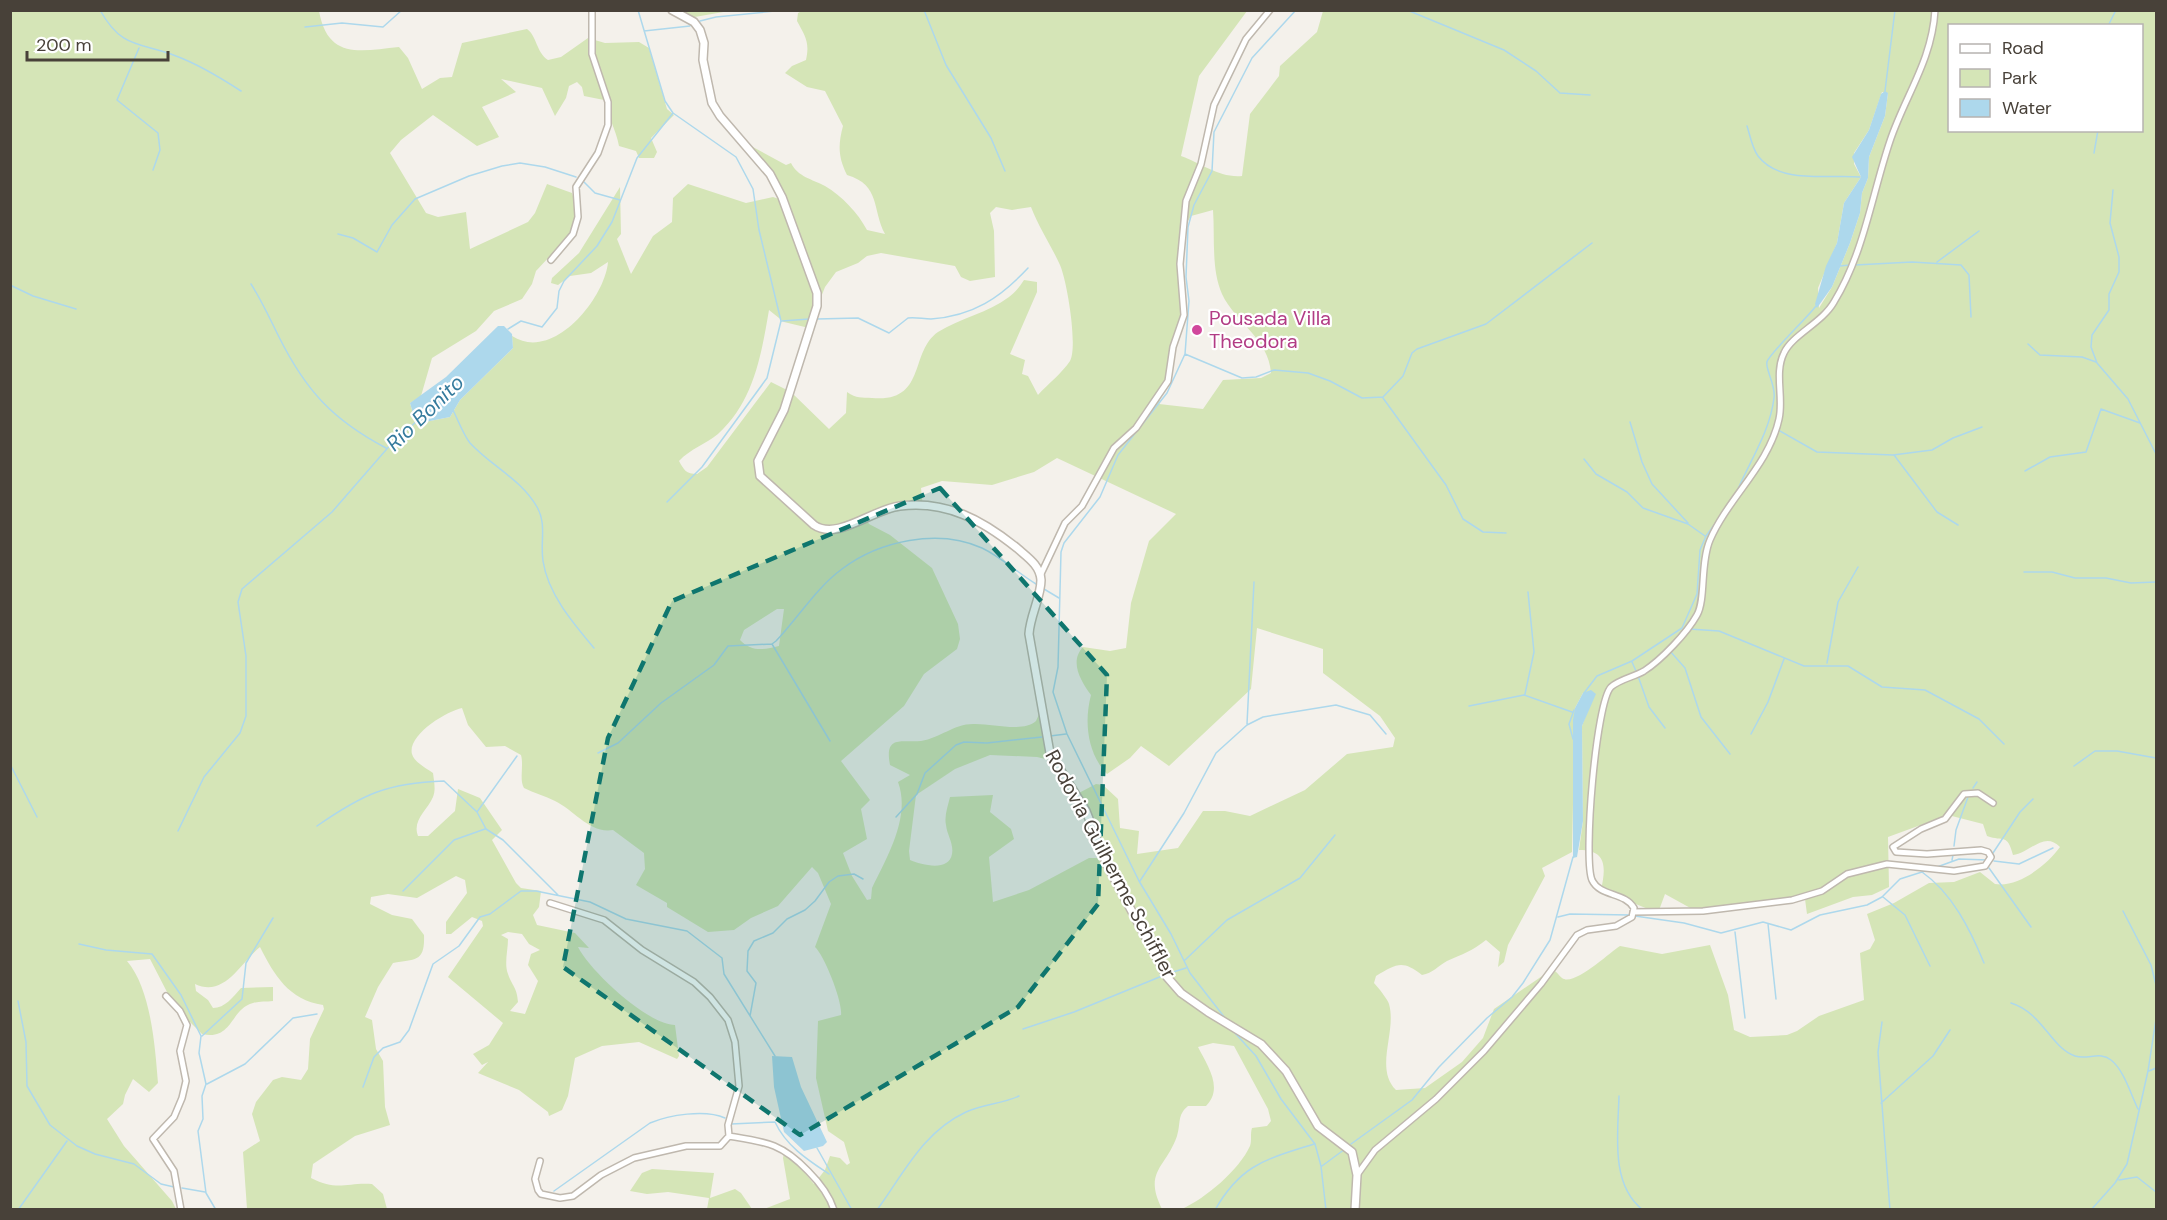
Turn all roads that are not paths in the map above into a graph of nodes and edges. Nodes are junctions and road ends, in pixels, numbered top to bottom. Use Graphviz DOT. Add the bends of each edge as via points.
graph roads {
  1 [pos="592,10"];
  2 [pos="672,10"];
  3 [pos="1270,10"];
  4 [pos="1935,10"];
  5 [pos="551,260"];
  6 [pos="1040,576"];
  7 [pos="1993,803"];
  8 [pos="550,903"];
  9 [pos="1634,912"];
  10 [pos="166,996"];
  11 [pos="729,1136"];
  12 [pos="540,1161"];
  13 [pos="1357,1175"];
  14 [pos="181,1209"];
  15 [pos="834,1209"];
  16 [pos="1355,1209"];
  1 -- 5 [label="street" via="592,54 608,102 608,125 598,153 576,187 578,217 573,234"];
  2 -- 6 [label="street" via="694,22 700,30 712,103 770,174 782,196 817,293 817,306 784,410 758,461 760,476 824,530 837,530 896,506 937,506 958,511 1001,535 1032,561"];
  3 -- 6 [label="street" via="1246,39 1214,105 1201,164 1186,201 1180,264 1184,315 1173,347 1168,381 1136,428 1111,452 1082,506 1065,524"];
  4 -- 9 [label="street" via="1929,51 1891,137 1876,196 1848,272 1823,318 1784,353 1780,368 1781,406 1775,432 1761,461 1708,543 1697,616 1658,661 1616,683 1604,702 1591,803 1590,868 1597,886 1630,902"];
  6 -- 13 [label="street, Rodovia Guilherme Schiffler" via="1029,634 1047,743 1086,811 1107,865 1167,977 1181,993 1268,1051 1286,1071 1318,1126 1352,1152"];
  7 -- 9 [label="street" via="1977,793 1964,794 1945,819 1893,847 1896,852 1914,855 1981,850 1990,857 1985,866 1954,871 1887,864 1847,874 1822,891 1792,900 1703,911"];
  8 -- 11 [label="street" via="604,920 693,982 728,1020 739,1090 728,1125"];
  9 -- 13 [label="street" via="1622,923 1577,935 1484,1052 1375,1150"];
  10 -- 14 [label="street" via="187,1024 180,1051 186,1083 177,1111 153,1139 174,1171"];
  11 -- 12 [label="street" via="720,1146 686,1146 634,1158 567,1197 553,1198 538,1190 535,1179"];
  11 -- 15 [label="street" via="765,1142 790,1152 821,1184"];
  13 -- 16 [label="street, Rodovia Guilherme Schiffler"];
}
